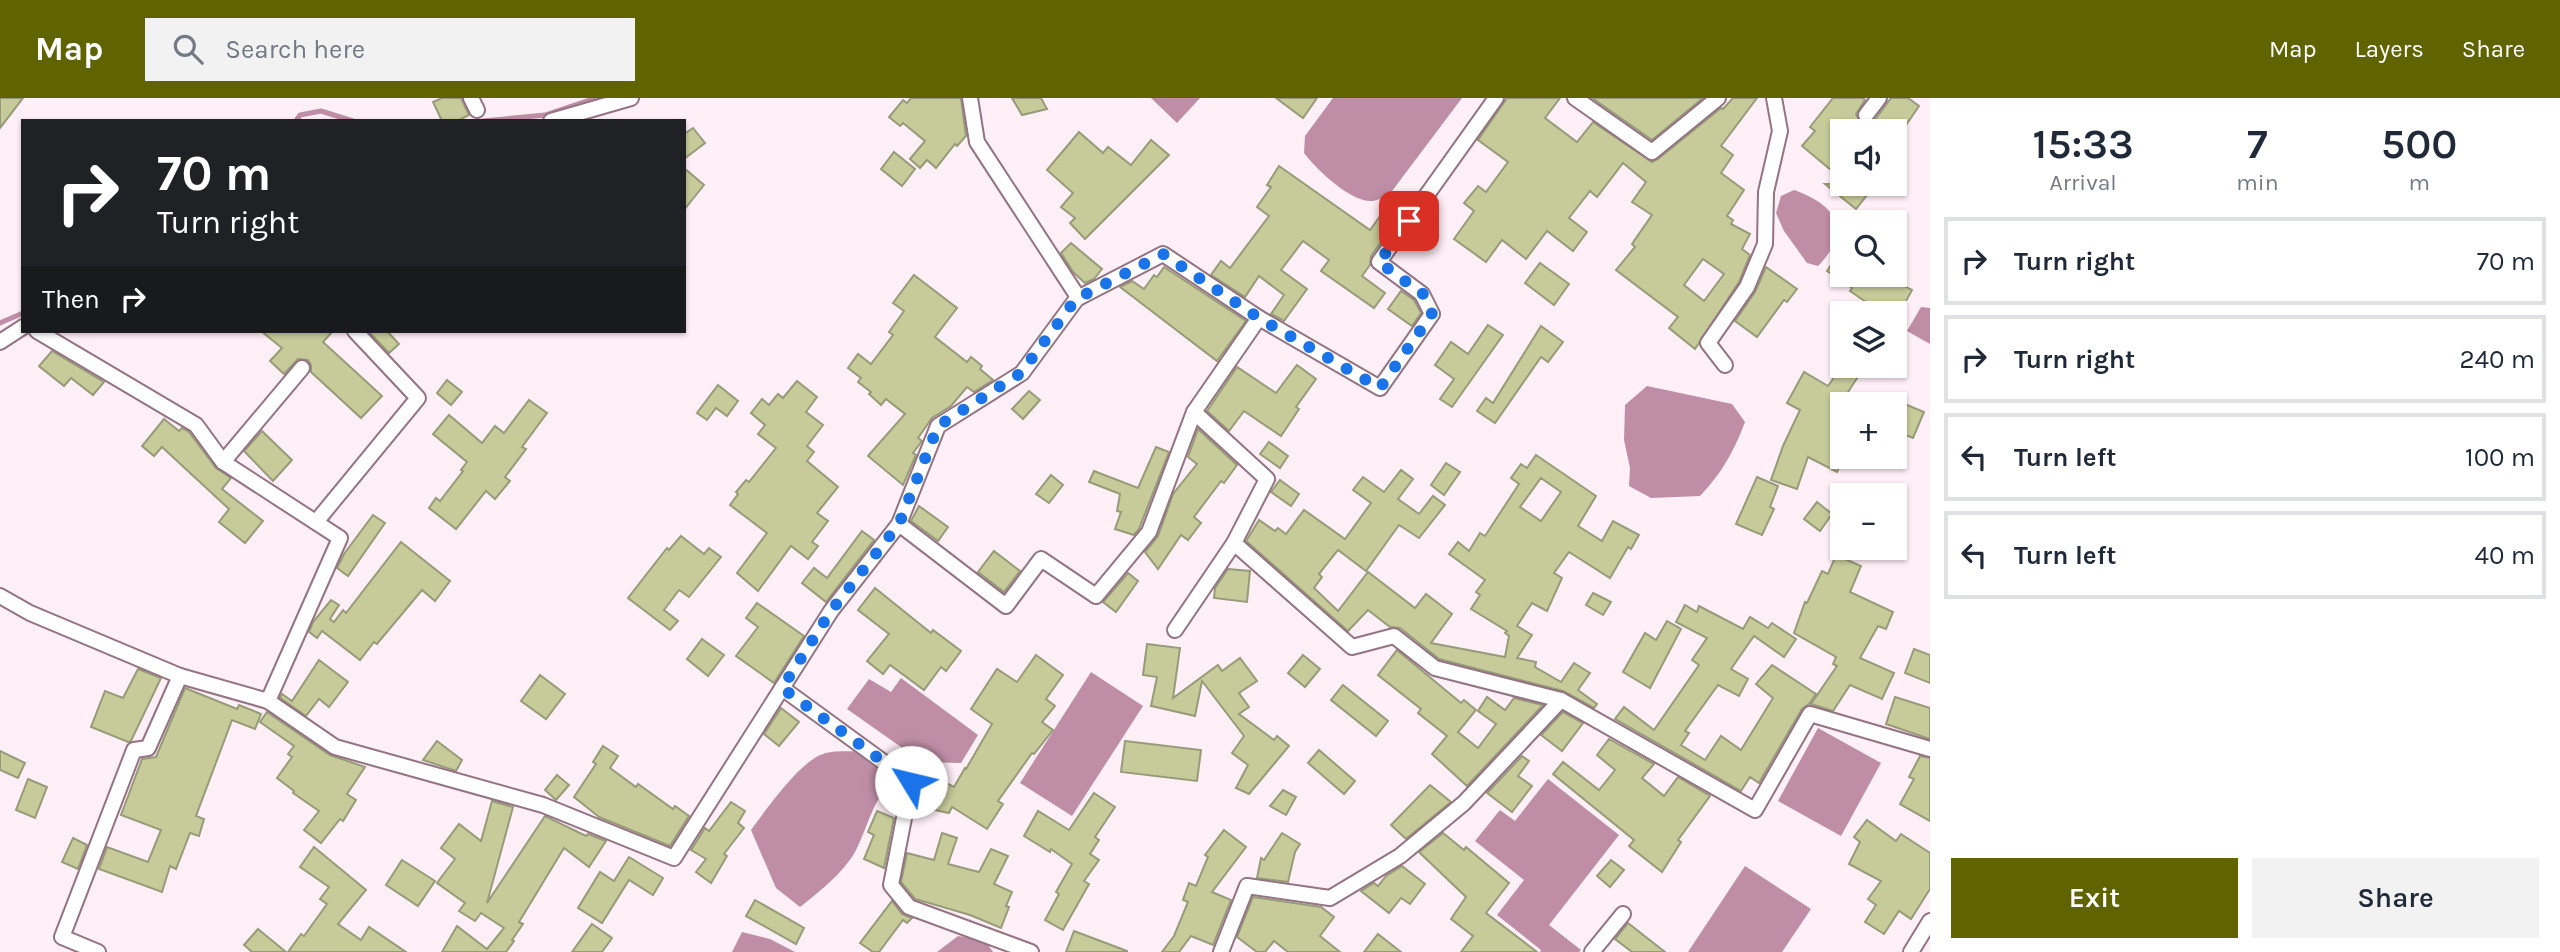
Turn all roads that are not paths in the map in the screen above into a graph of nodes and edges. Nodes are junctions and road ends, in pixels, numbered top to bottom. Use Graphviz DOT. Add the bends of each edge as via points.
graph roads {
  1 [pos="631,98"];
  2 [pos="970,98"];
  3 [pos="1496,98"];
  4 [pos="1575,98"];
  5 [pos="1718,98"];
  6 [pos="1774,98"];
  7 [pos="1879,98"];
  8 [pos="1866,115"];
  9 [pos="558,119"];
  10 [pos="1076,299"];
  11 [pos="1259,318"];
  12 [pos="21,328"];
  13 [pos="40,333"];
  14 [pos="357,333"];
  15 [pos="0,342"];
  16 [pos="1725,365"];
  17 [pos="302,368"];
  18 [pos="1194,412"];
  19 [pos="223,462"];
  20 [pos="316,522"];
  21 [pos="899,524"];
  22 [pos="1234,543"];
  23 [pos="0,596"];
  24 [pos="1175,631"];
  25 [pos="180,676"];
  26 [pos="782,688"];
  27 [pos="1561,700"];
  28 [pos="268,701"];
  29 [pos="1930,749"];
  30 [pos="1623,914"];
  31 [pos="1930,920"];
  32 [pos="1925,942"];
  33 [pos="98,952"];
  34 [pos="1031,952"];
  35 [pos="1221,952"];
  36 [pos="1592,952"];
  37 [pos="1911,952"];
  1 -- 9 [label="street"];
  2 -- 10 [label="street" via="977,142"];
  3 -- 11 [label="street" via="1379,262 1423,294 1432,314 1380,388"];
  4 -- 5 [label="street" via="1652,152"];
  6 -- 16 [label="street" via="1780,131 1766,192 1765,244 1746,287 1708,342"];
  7 -- 8 [label="street"];
  10 -- 11 [label="street" via="1163,254"];
  10 -- 21 [label="street" via="1021,373 938,426"];
  11 -- 18 [label="street"];
  12 -- 15 [label="street"];
  13 -- 19 [label="street" via="195,425"];
  14 -- 20 [label="street" via="418,398"];
  17 -- 19 [label="street"];
  18 -- 21 [label="street" via="1149,532 1096,596 1041,559 1006,606"];
  18 -- 22 [label="street" via="1267,479"];
  19 -- 20 [label="street"];
  20 -- 28 [label="street" via="341,538"];
  21 -- 26 [label="street" via="831,611"];
  22 -- 24 [label="street"];
  22 -- 27 [label="street" via="1352,647 1394,636 1435,668"];
  23 -- 25 [label="street"];
  25 -- 28 [label="street"];
  25 -- 33 [label="street" via="148,748 134,750 62,937"];
  26 -- 28 [label="street" via="674,858 542,805 335,747"];
  26 -- 34 [label="street" via="911,782 891,885 909,907"];
  27 -- 29 [label="street" via="1755,810 1810,714"];
  27 -- 35 [label="street" via="1464,803 1400,856 1330,898 1247,886"];
  30 -- 36 [label="street"];
  31 -- 32 [label="street"];
  32 -- 37 [label="street"];
}
